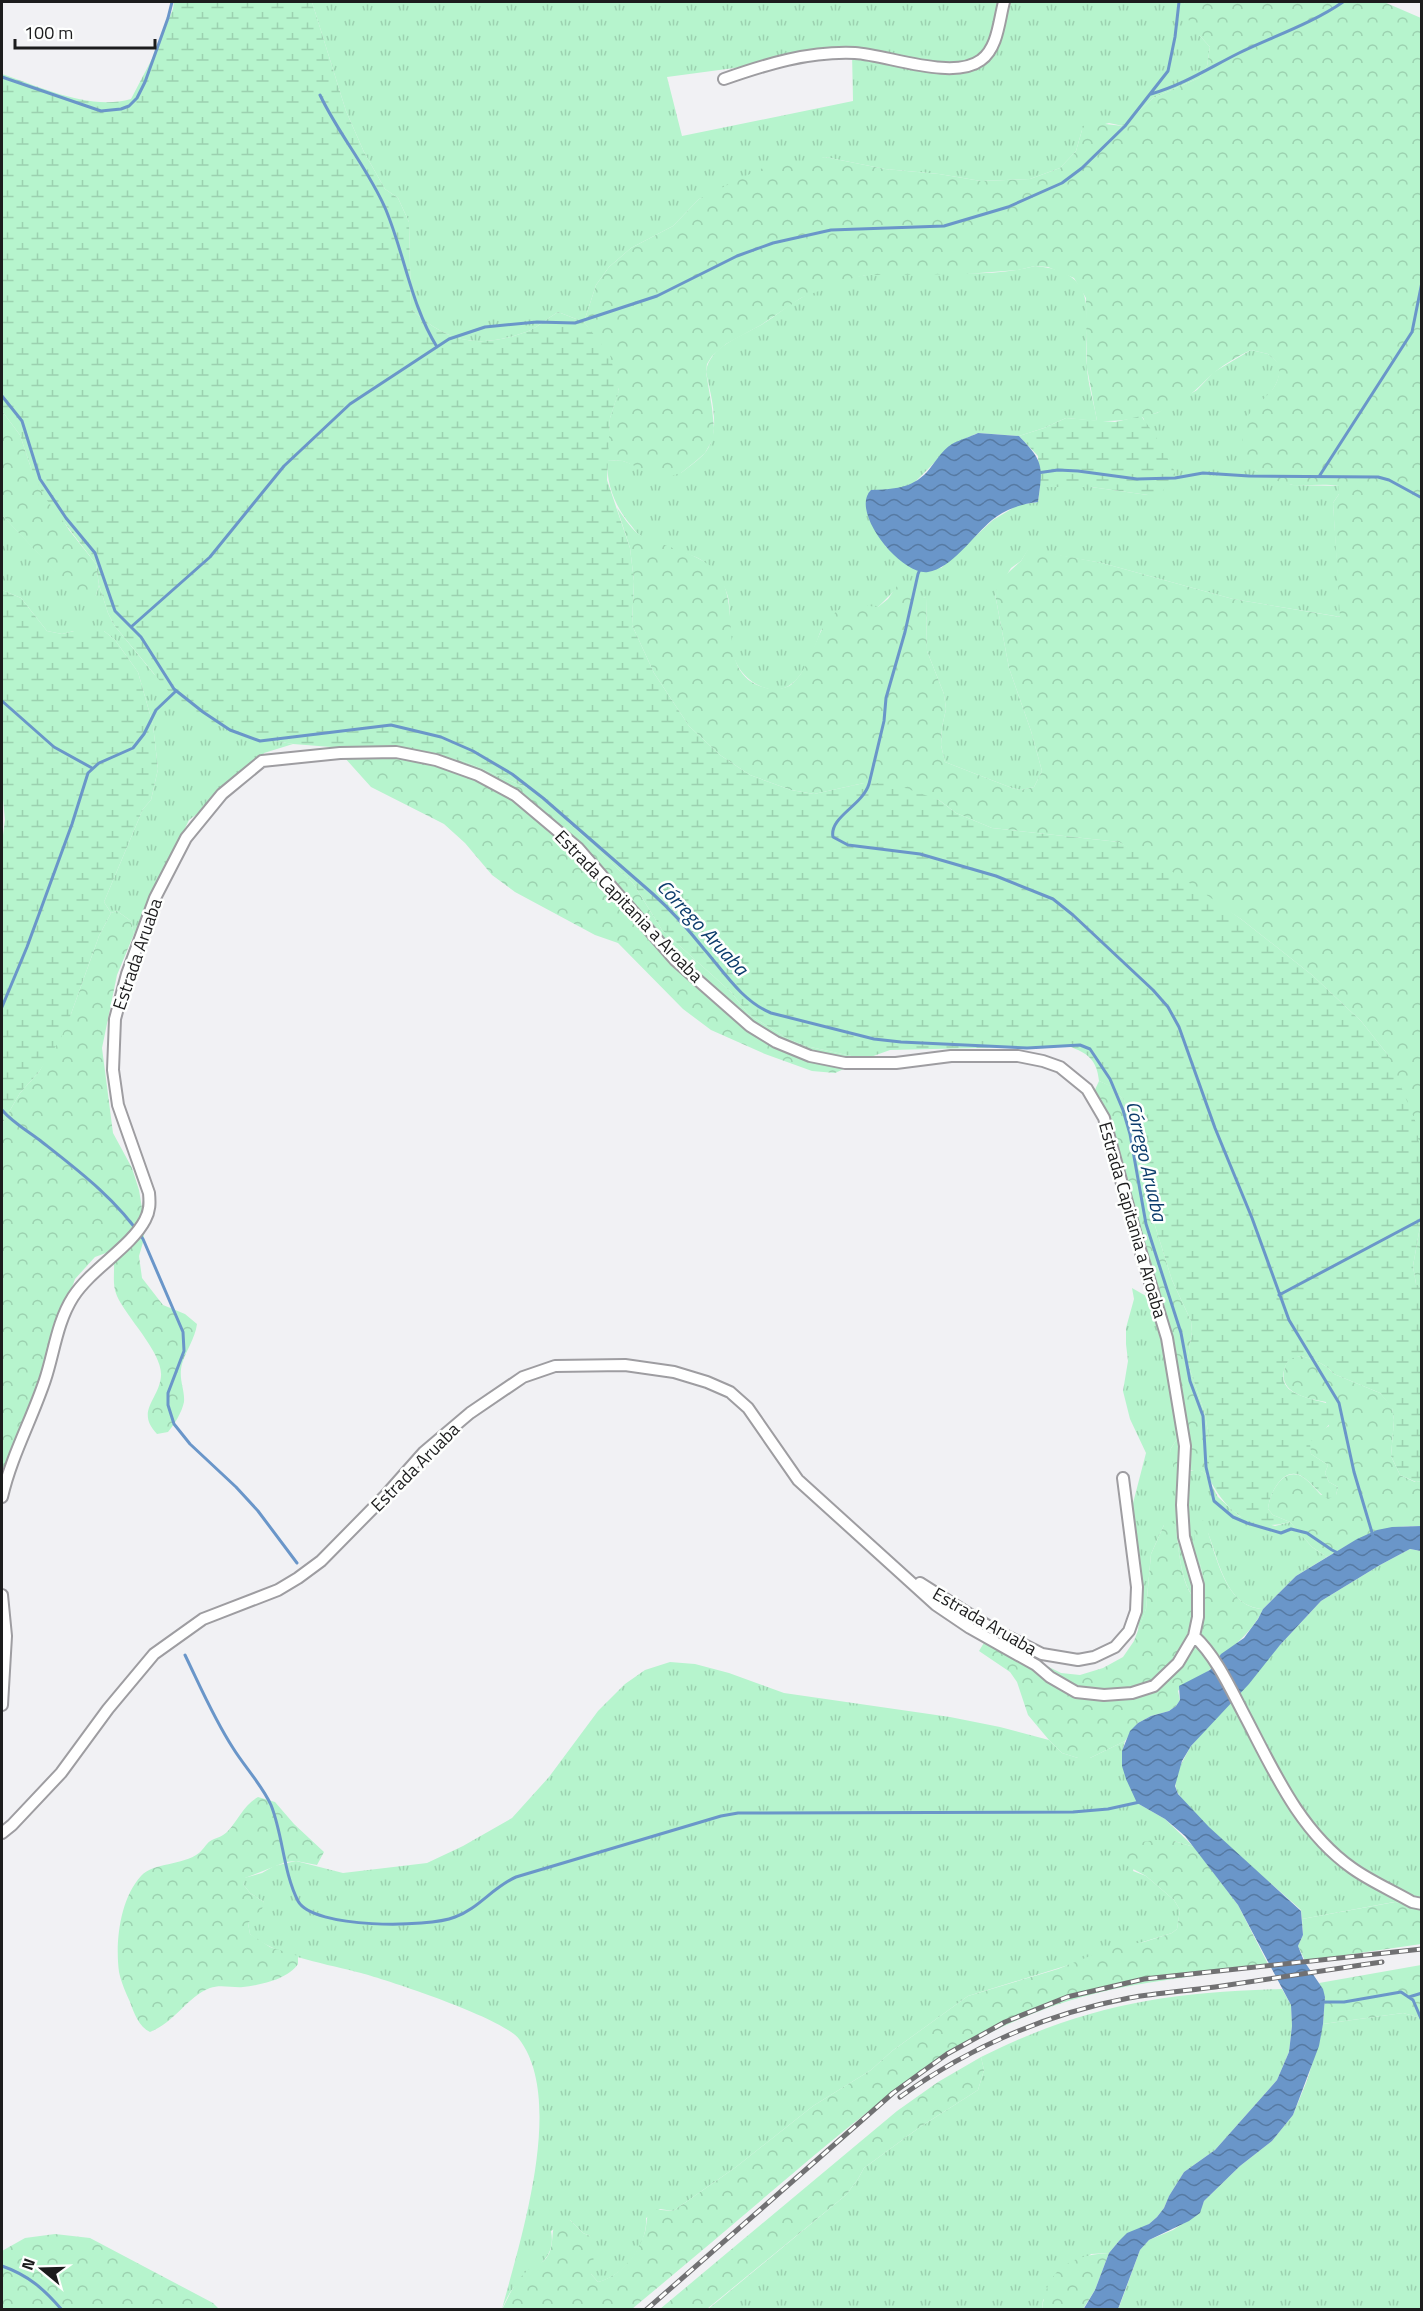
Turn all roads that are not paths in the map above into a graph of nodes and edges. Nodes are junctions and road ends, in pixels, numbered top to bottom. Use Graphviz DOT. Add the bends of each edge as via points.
graph roads {
  1 [pos="1004,2"];
  2 [pos="724,79"];
  3 [pos="262,761"];
  4 [pos="1124,1478"];
  5 [pos="2,1497"];
  6 [pos="896,1569"];
  7 [pos="2,1595"];
  8 [pos="1194,1635"];
  9 [pos="2,1705"];
  10 [pos="2,1833"];
  11 [pos="1422,1904"];
  1 -- 2 [label="street" via="991,51 968,67 944,68 856,54 821,53 776,61"];
  3 -- 5 [label="street, Estrada Aruaba" via="222,794 186,838 155,898 127,974 116,1019 113,1071 118,1105 149,1193 150,1207 145,1221 129,1240 91,1274 72,1299"];
  3 -- 8 [label="street, Estrada Capitania a Aroaba" via="396,752 436,760 478,775 515,795 578,848 675,960 750,1026 776,1042 845,1063 896,1064 951,1056 1018,1056 1060,1067 1087,1089 1104,1118 1167,1338 1185,1446 1184,1537 1198,1585"];
  4 -- 6 [label="street, Estrada Aruaba" via="1137,1587 1136,1611 1129,1631 1114,1647 1094,1657 1078,1660 1042,1654 991,1628"];
  6 -- 8 [label="street, Estrada Aruaba" via="936,1605 1076,1692 1132,1694 1154,1686 1178,1663"];
  6 -- 10 [label="street, Estrada Aruaba" via="798,1480 748,1408 730,1392 655,1369 626,1365 555,1366 523,1377 470,1413 424,1452 321,1561 298,1578 278,1590 203,1619 154,1654 62,1773"];
  7 -- 9 [label="street" via="6,1636"];
  8 -- 11 [label="street" via="1205,1646 1287,1796 1315,1836 1352,1868"];
}
